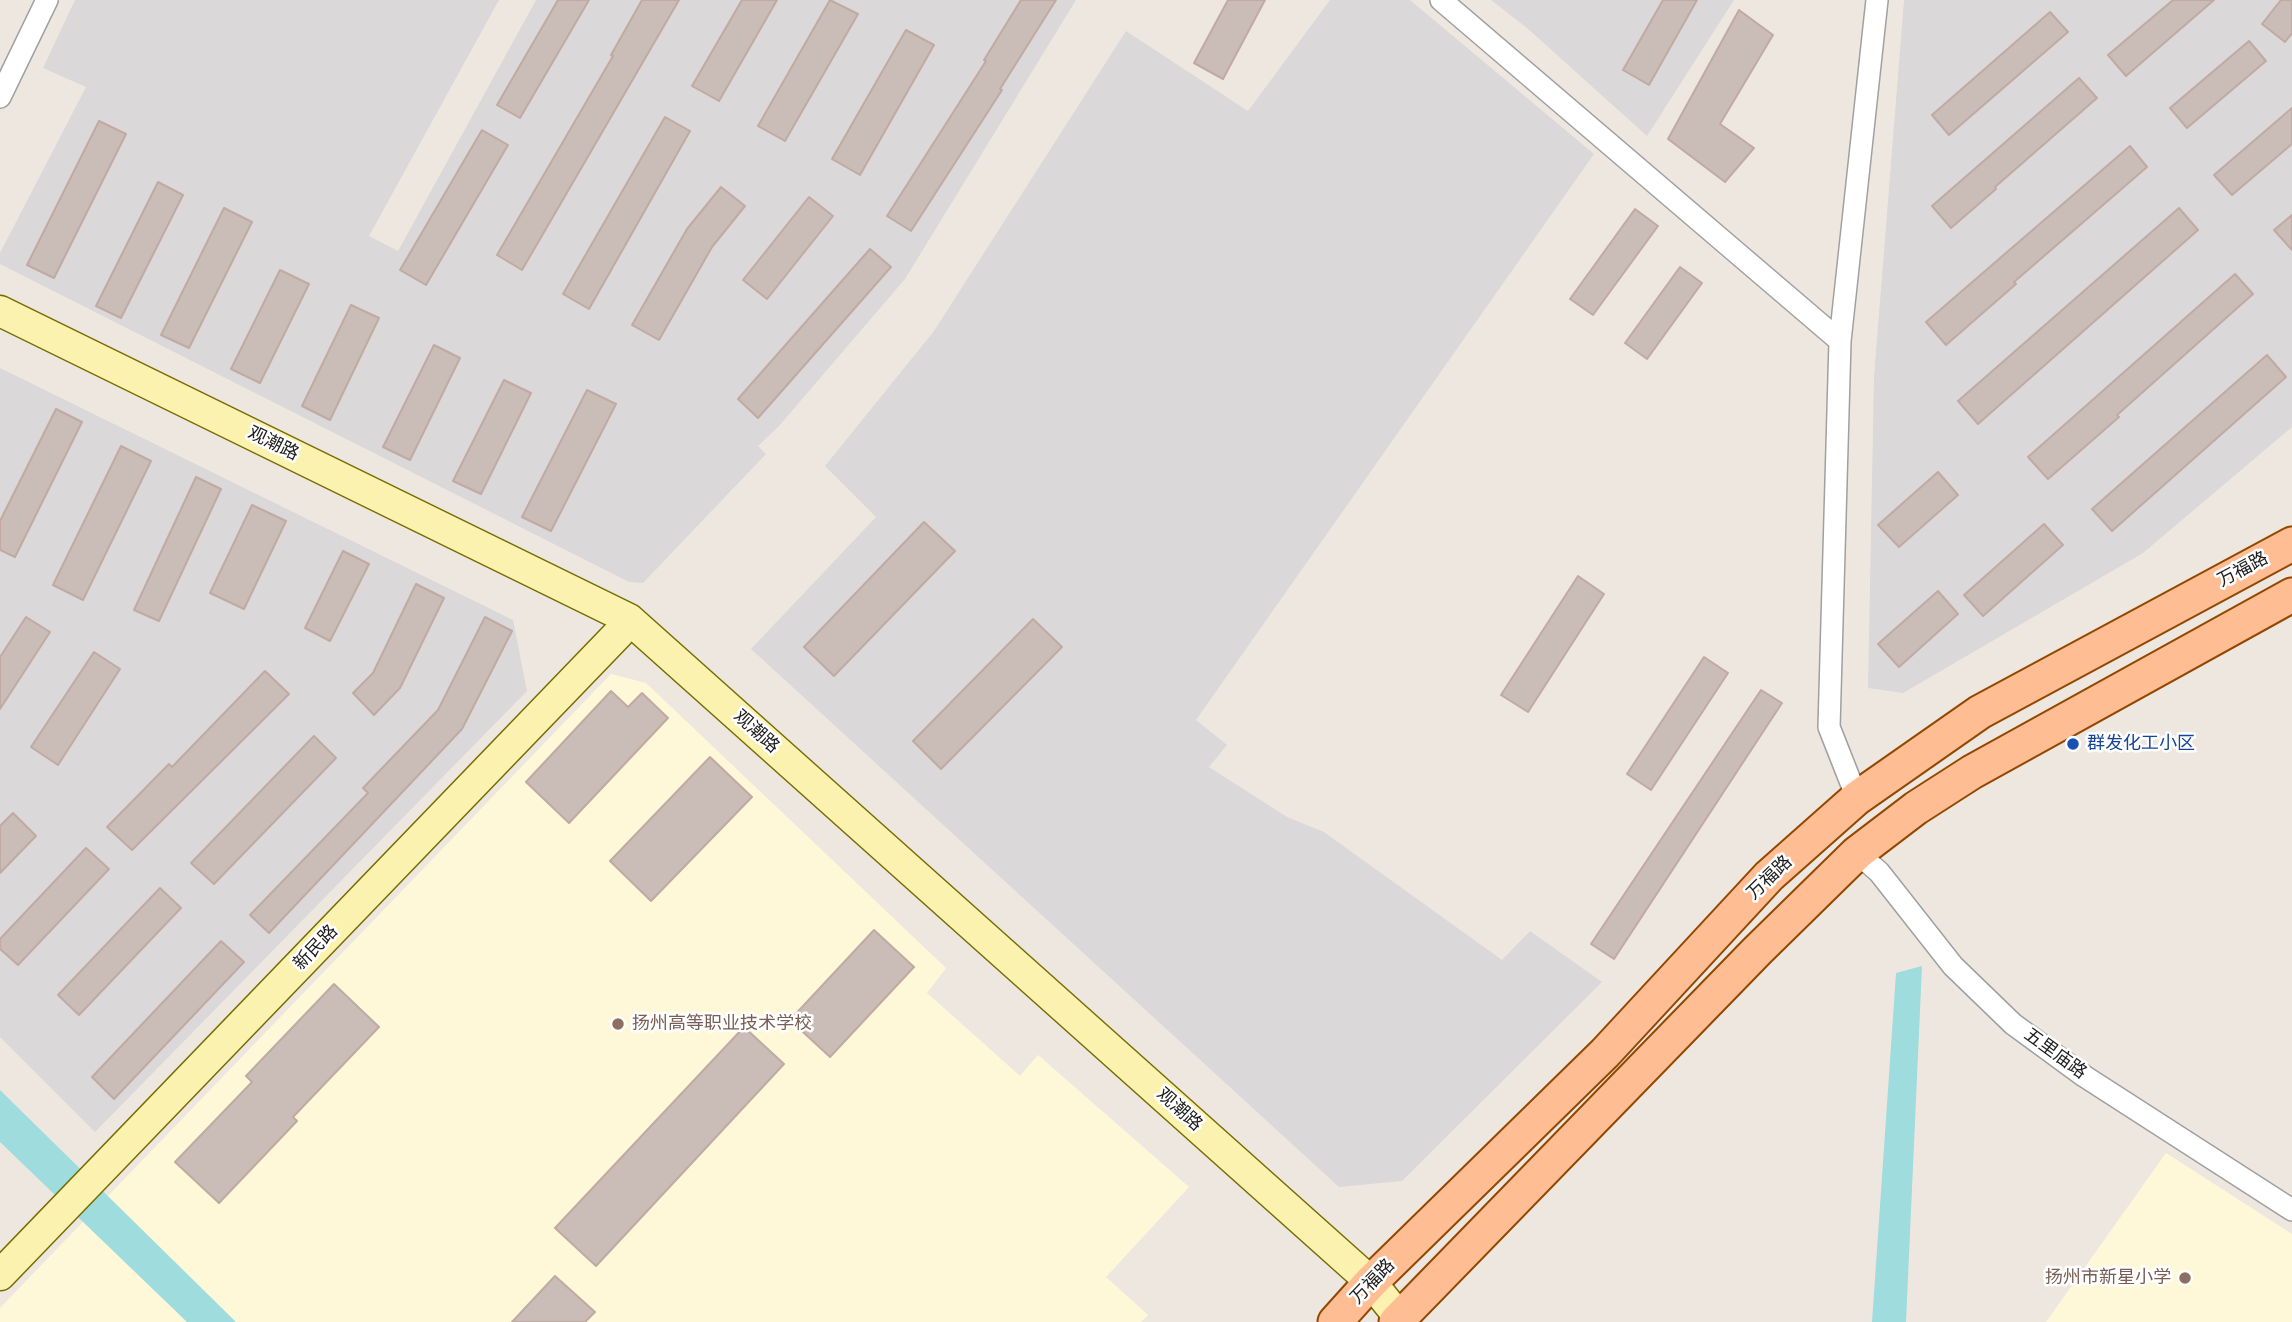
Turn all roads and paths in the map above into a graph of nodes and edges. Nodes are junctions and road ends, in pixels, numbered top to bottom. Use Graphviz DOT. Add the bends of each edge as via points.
graph roads {
  1 [pos="47,0"];
  2 [pos="1441,0"];
  3 [pos="1877,0"];
  4 [pos="0,97"];
  5 [pos="0,311"];
  6 [pos="0,334"];
  7 [pos="1840,341"];
  8 [pos="2292,544"];
  9 [pos="2292,594"];
  10 [pos="624,626"];
  11 [pos="1857,798"];
  12 [pos="1857,853"];
  13 [pos="2292,1210"];
  14 [pos="0,1275"];
  15 [pos="1366,1289"];
  16 [pos="1399,1321"];
  17 [pos="1335,1322"];
  1 -- 4 [label="street"];
  2 -- 7 [label="street"];
  3 -- 7 [label="street"];
  5 -- 10 [label="street, 观潮路"];
  6 -- 10 [label="street, 观潮路"];
  7 -- 11 [label="street" via="1829,727"];
  8 -- 11 [label="main road, 万福路" via="1980,712"];
  9 -- 12 [label="main road" via="1972,772"];
  10 -- 14 [label="street, 新民路"];
  10 -- 15 [label="street, 观潮路"];
  11 -- 15 [label="main road, 万福路" via="1769,876 1605,1054"];
  12 -- 13 [label="street, 五里庙路" via="1880,872 1953,966 2013,1024 2084,1076"];
  12 -- 16 [label="main road"];
  15 -- 16 [label="street, 观潮路"];
  15 -- 17 [label="main road, 万福路"];
}
